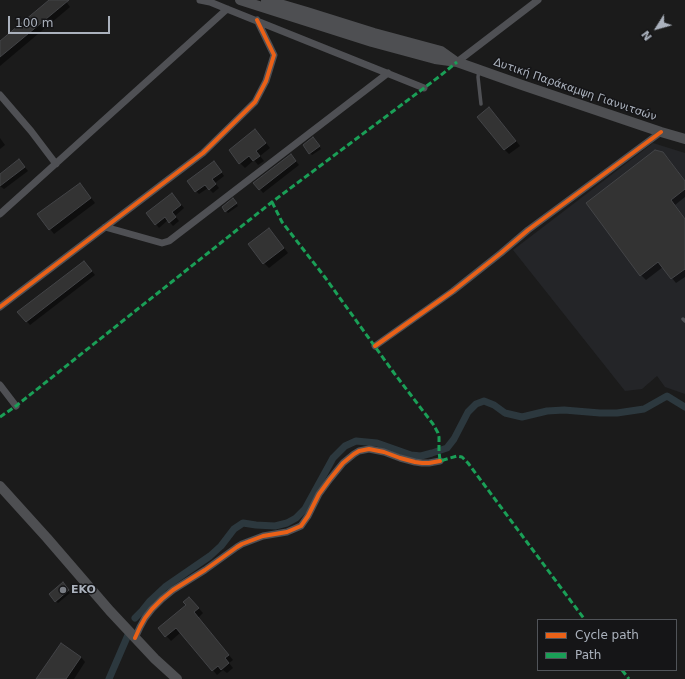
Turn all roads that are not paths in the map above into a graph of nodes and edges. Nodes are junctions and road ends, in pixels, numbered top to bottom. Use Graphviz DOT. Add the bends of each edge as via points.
graph roads {
  1 [pos="200,0"];
  2 [pos="240,0"];
  3 [pos="266,0"];
  4 [pos="538,0"];
  5 [pos="227,8"];
  6 [pos="257,20"];
  7 [pos="457,62"];
  8 [pos="479,70"];
  9 [pos="388,74"];
  10 [pos="424,88"];
  11 [pos="0,95"];
  12 [pos="481,104"];
  13 [pos="661,132"];
  14 [pos="685,139"];
  15 [pos="56,164"];
  16 [pos="0,214"];
  17 [pos="105,227"];
  18 [pos="0,306"];
  19 [pos="375,346"];
  20 [pos="0,385"];
  21 [pos="16,406"];
  22 [pos="440,461"];
  23 [pos="0,486"];
  24 [pos="135,638"];
  25 [pos="177,679"];
  1 -- 5 [label="street"];
  2 -- 7 [label="main road, Δυτική Παράκαμψη Γιαννιτσών" via="372,42 435,59"];
  3 -- 7 [label="main road, Δυτική Παράκαμψη Γιαννιτσών" via="441,51"];
  4 -- 7 [label="street"];
  5 -- 6 [label="street"];
  5 -- 15 [label="street"];
  6 -- 9 [label="street"];
  6 -- 17 [label="street" via="274,54 266,81 255,102 203,153"];
  7 -- 8 [label="main road, Δυτική Παράκαμψη Γιαννιτσών"];
  8 -- 12 [label="lane"];
  8 -- 13 [label="main road, Δυτική Παράκαμψη Γιαννιτσών"];
  9 -- 10 [label="street"];
  9 -- 17 [label="street" via="169,242 162,243"];
  11 -- 15 [label="street"];
  13 -- 14 [label="main road, Δυτική Παράκαμψη Γιαννιτσών"];
  13 -- 19 [label="street"];
  15 -- 16 [label="street"];
  17 -- 18 [label="street"];
  20 -- 21 [label="street"];
  22 -- 24 [label="street" via="422,464 384,452 359,451 343,463 330,478 301,526 242,544 173,590 152,609"];
  23 -- 24 [label="main road"];
  24 -- 25 [label="main road"];
}
